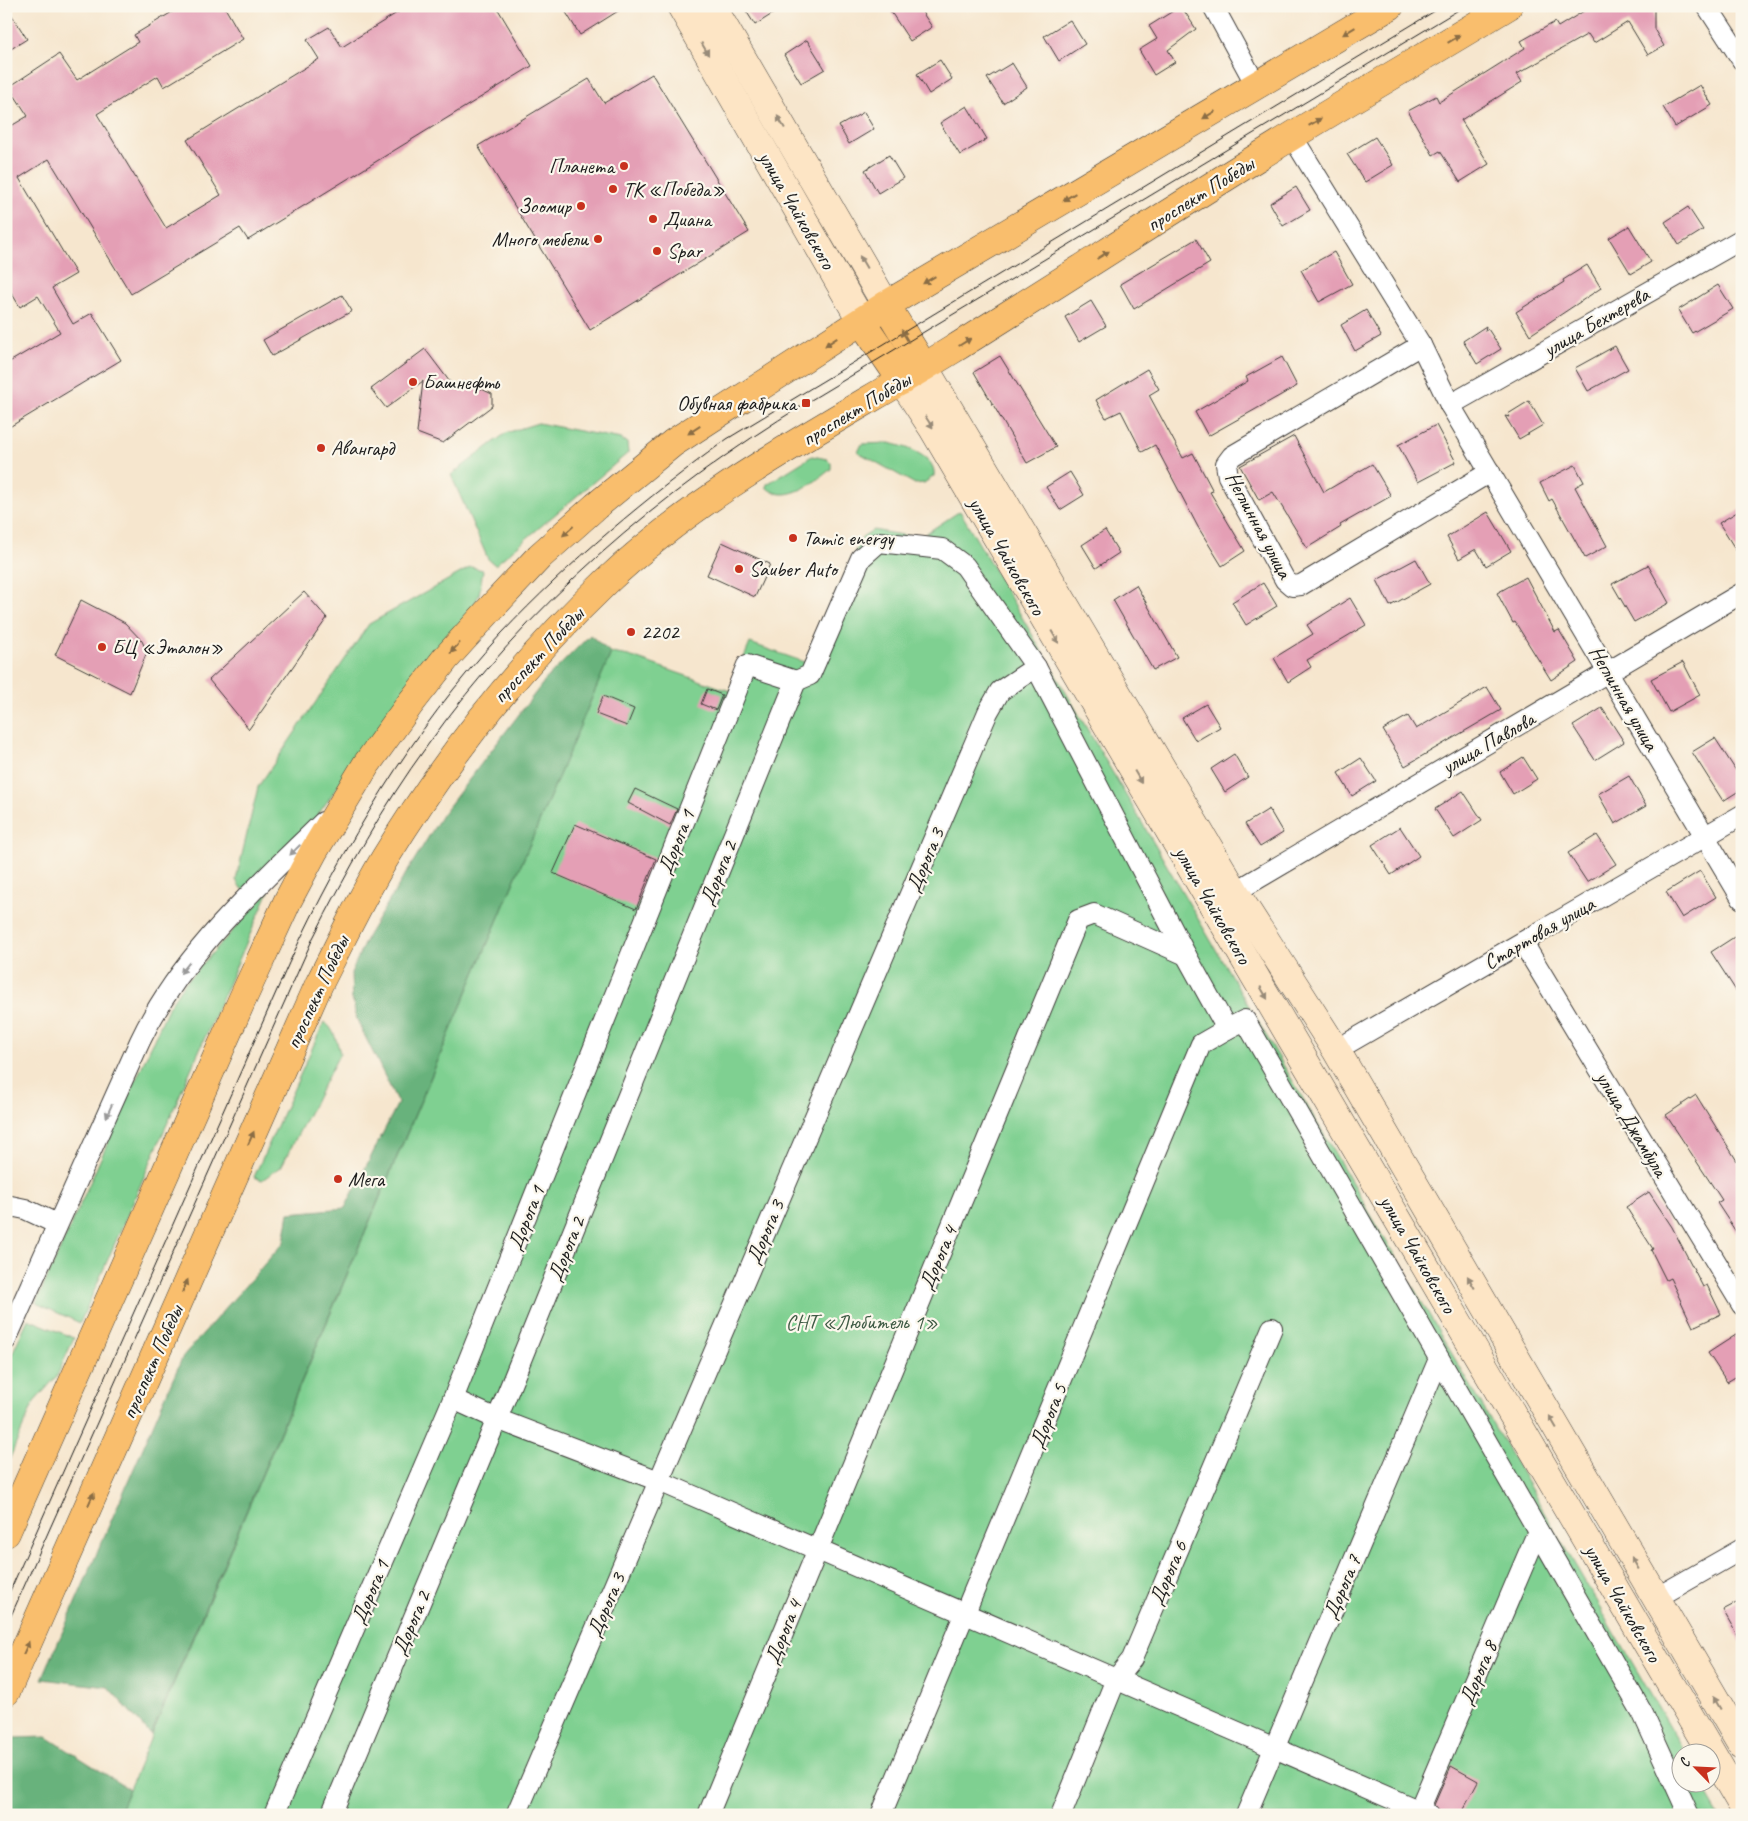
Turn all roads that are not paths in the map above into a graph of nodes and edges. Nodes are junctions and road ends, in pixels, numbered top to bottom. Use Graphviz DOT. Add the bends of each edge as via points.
graph roads {
  1 [pos="681,6"];
  2 [pos="712,6"];
  3 [pos="1213,6"];
  4 [pos="1390,6"];
  5 [pos="1508,6"];
  6 [pos="1707,6"];
  7 [pos="1742,60"];
  8 [pos="1257,86"];
  9 [pos="1292,136"];
  10 [pos="1742,239"];
  11 [pos="886,305"];
  12 [pos="862,322"];
  13 [pos="1421,344"];
  14 [pos="913,374"];
  15 [pos="1450,405"];
  16 [pos="1490,472"];
  17 [pos="1742,592"];
  18 [pos="1036,667"];
  19 [pos="1609,672"];
  20 [pos="796,681"];
  21 [pos="343,803"];
  22 [pos="1742,815"];
  23 [pos="1704,837"];
  24 [pos="1235,892"];
  25 [pos="1742,899"];
  26 [pos="1522,943"];
  27 [pos="1186,955"];
  28 [pos="1227,1029"];
  29 [pos="1336,1050"];
  30 [pos="6,1205"];
  31 [pos="57,1224"];
  32 [pos="1742,1305"];
  33 [pos="1272,1328"];
  34 [pos="6,1340"];
  35 [pos="1439,1359"];
  36 [pos="453,1399"];
  37 [pos="497,1419"];
  38 [pos="659,1481"];
  39 [pos="1538,1532"];
  40 [pos="6,1533"];
  41 [pos="1742,1549"];
  42 [pos="817,1550"];
  43 [pos="1656,1598"];
  44 [pos="966,1614"];
  45 [pos="1116,1679"];
  46 [pos="6,1692"];
  47 [pos="1742,1745"];
  48 [pos="1274,1748"];
  49 [pos="1742,1805"];
  50 [pos="1422,1813"];
  51 [pos="274,1815"];
  52 [pos="331,1815"];
  53 [pos="516,1815"];
  54 [pos="708,1815"];
  55 [pos="881,1815"];
  56 [pos="1061,1815"];
  57 [pos="1246,1815"];
  58 [pos="1688,1815"];
  1 -- 12 [label="main road, улица Чайковского, one-way"];
  11 -- 2 [label="main road, улица Чайковского, one-way"];
  3 -- 8 [label="street"];
  4 -- 8 [label="main road, one-way"];
  9 -- 5 [label="main road, проспект Победы, one-way"];
  6 -- 7 [label="street"];
  8 -- 11 [label="main road, one-way"];
  9 -- 13 [label="street, Неглинная улица"];
  14 -- 9 [label="main road, проспект Победы, one-way"];
  10 -- 15 [label="street, улица Бехтерева"];
  11 -- 12 [label="main road"];
  14 -- 11 [label="main road, улица Чайковского, one-way"];
  12 -- 14 [label="main road, улица Чайковского"];
  12 -- 21 [label="main road, one-way" via="674,443 540,556 446,658 410,704"];
  13 -- 15 [label="street, Неглинная улица"];
  13 -- 16 [label="street, Неглинная улица" via="1232,456 1226,464 1228,476 1285,580 1292,586 1301,585"];
  14 -- 24 [label="main road, улица Чайковского"];
  46 -- 14 [label="main road, проспект Победы, one-way" via="319,984 383,861 450,759 494,701 544,645 649,544 717,493"];
  14 -- 49 [label="main road, улица Чайковского, one-way" via="932,427"];
  15 -- 16 [label="street, Неглинная улица"];
  16 -- 19 [label="street, Неглинная улица"];
  17 -- 19 [label="street, улица Павлова"];
  18 -- 20 [label="street" via="965,566 942,549 878,542 861,558 810,676"];
  18 -- 27 [label="street"];
  18 -- 38 [label="street, Дорога 3" via="1000,691 988,712"];
  19 -- 23 [label="street, Неглинная улица"];
  19 -- 24 [label="street, улица Павлова"];
  20 -- 36 [label="street, Дорога 1" via="748,665"];
  20 -- 37 [label="street, Дорога 2"];
  21 -- 31 [label="street, one-way" via="235,909 162,997"];
  21 -- 40 [label="main road" via="288,900"];
  22 -- 23 [label="street, Стартовая улица"];
  23 -- 25 [label="street, Неглинная улица"];
  23 -- 26 [label="street, Стартовая улица"];
  24 -- 29 [label="main road, улица Чайковского"];
  26 -- 29 [label="street, Стартовая улица"];
  26 -- 32 [label="street, улица Джамбула"];
  27 -- 28 [label="street"];
  27 -- 42 [label="street, Дорога 4" via="1094,914 1078,920"];
  28 -- 35 [label="street, Дорога 5" via="1244,1020"];
  28 -- 44 [label="street, Дорога 5" via="1202,1044"];
  43 -- 29 [label="main road, улица Чайковского, one-way"];
  30 -- 31 [label="street" via="25,1209"];
  31 -- 34 [label="street"];
  33 -- 45 [label="street, Дорога 6" via="1132,1659"];
  35 -- 39 [label="street"];
  35 -- 48 [label="street, Дорога 7"];
  36 -- 37 [label="street"];
  36 -- 51 [label="street, Дорога 1"];
  37 -- 38 [label="street"];
  37 -- 52 [label="street, Дорога 2"];
  38 -- 42 [label="street"];
  38 -- 53 [label="street, Дорога 3"];
  39 -- 50 [label="street, Дорога 8"];
  39 -- 58 [label="street" via="1643,1714"];
  41 -- 43 [label="street"];
  42 -- 44 [label="street"];
  42 -- 54 [label="street, Дорога 4"];
  47 -- 43 [label="main road, улица Чайковского, one-way"];
  44 -- 45 [label="street"];
  44 -- 55 [label="street, Дорога 5"];
  45 -- 48 [label="street"];
  45 -- 56 [label="street, Дорога 6"];
  48 -- 50 [label="street"];
  48 -- 57 [label="street, Дорога 7"];
}
